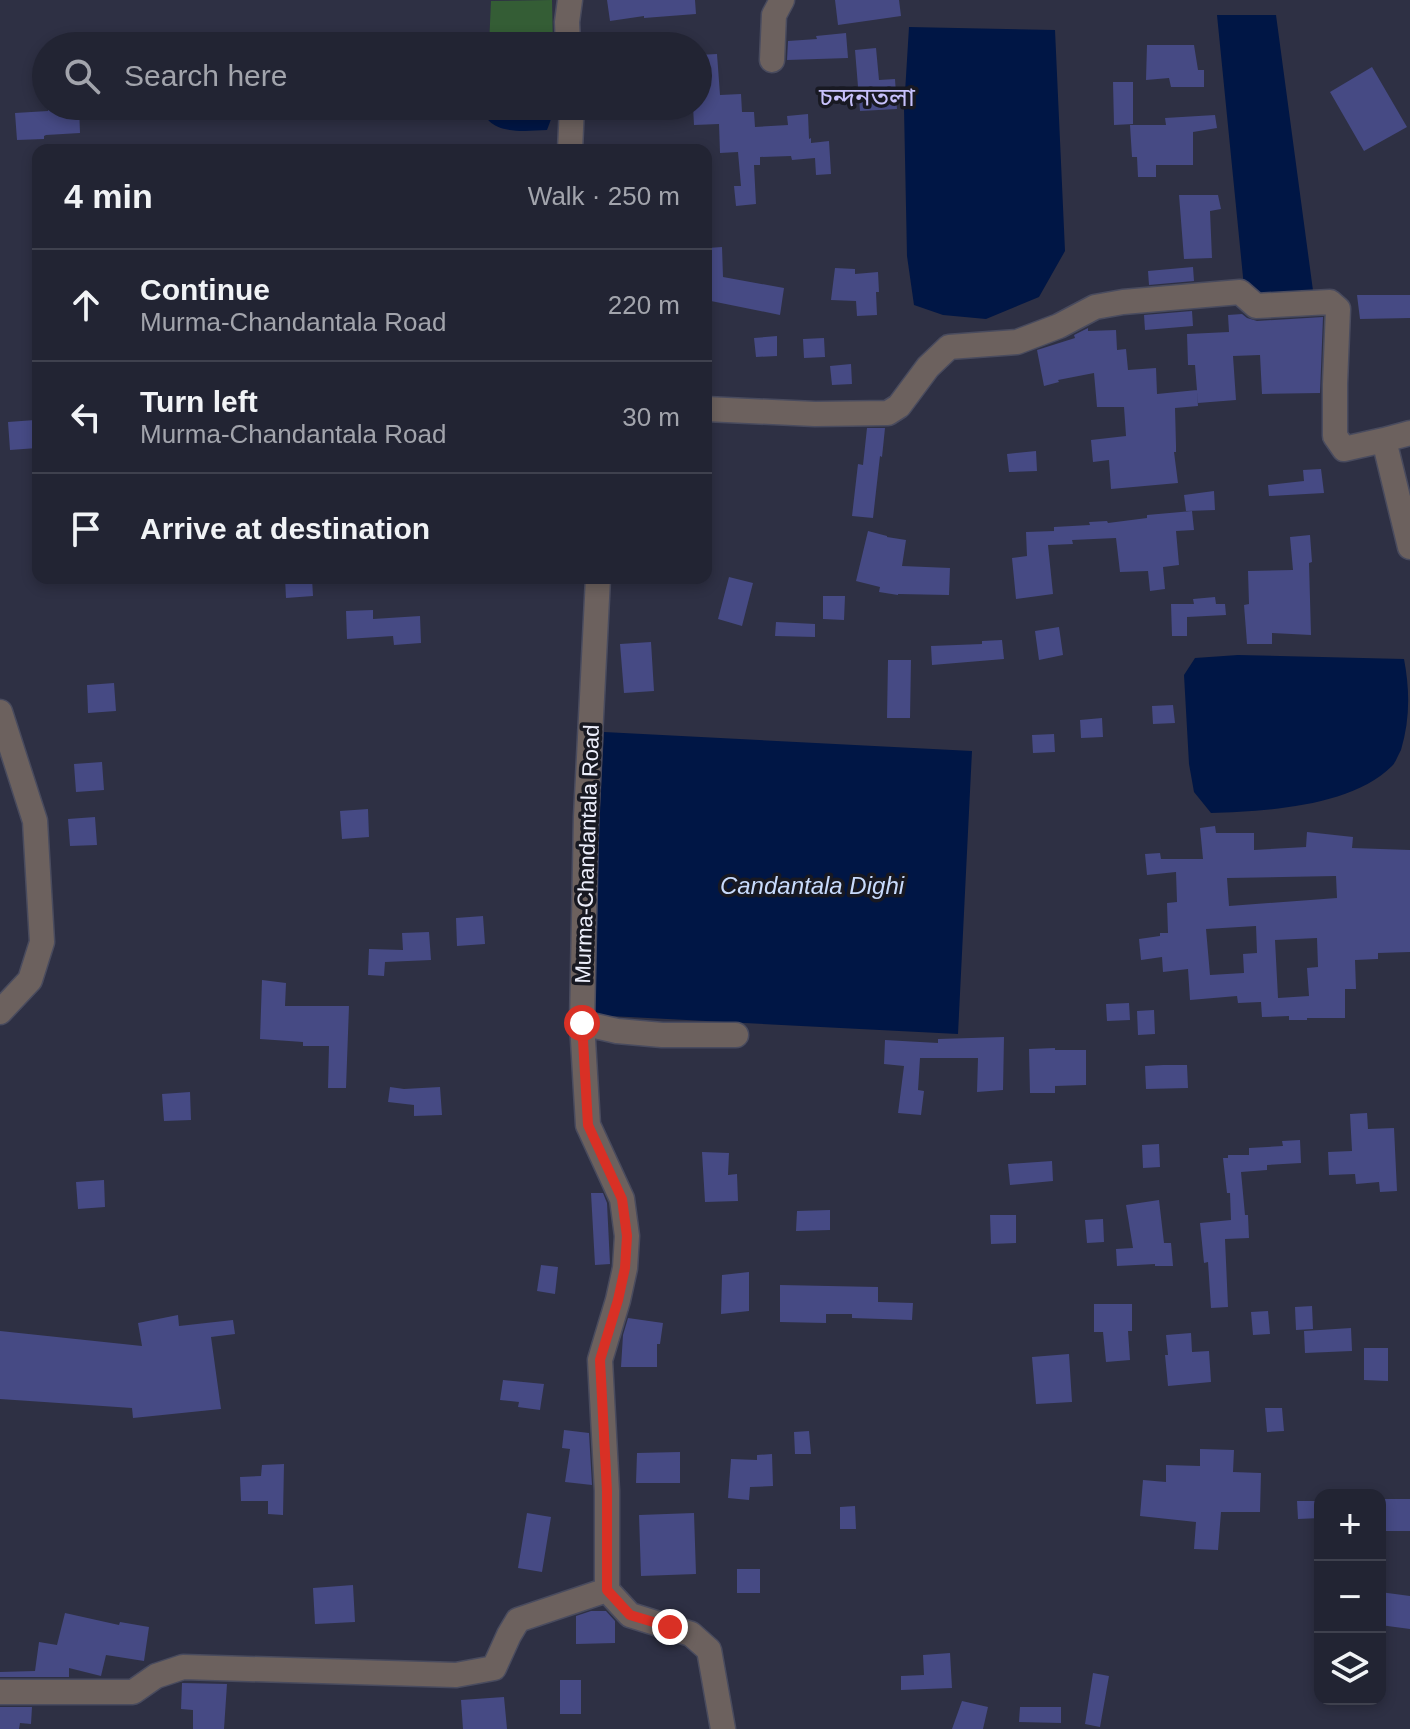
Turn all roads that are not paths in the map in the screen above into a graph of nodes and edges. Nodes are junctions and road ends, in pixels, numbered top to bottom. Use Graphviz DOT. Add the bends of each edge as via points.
graph roads {
  1 [pos="570,0"];
  2 [pos="782,0"];
  3 [pos="567,32"];
  4 [pos="772,60"];
  5 [pos="571,120"];
  6 [pos="570,144"];
  7 [pos="712,409"];
  8 [pos="1410,433"];
  9 [pos="1384,440"];
  10 [pos="1410,547"];
  11 [pos="598,584"];
  12 [pos="0,712"];
  13 [pos="0,1012"];
  14 [pos="582,1023"];
  15 [pos="736,1035"];
  16 [pos="607,1590"];
  17 [pos="0,1692"];
  18 [pos="723,1729"];
  1 -- 3 [label="street"];
  2 -- 4 [label="street" via="774,15"];
  5 -- 6 [label="street"];
  7 -- 9 [label="street" via="888,413 949,347 1017,342 1095,307 1240,292 1256,306 1330,302 1338,309 1335,436 1344,449"];
  8 -- 9 [label="street"];
  9 -- 10 [label="street"];
  11 -- 14 [label="street, Murma-Chandantala Road"];
  12 -- 13 [label="street" via="35,821 42,942 30,980"];
  14 -- 15 [label="street" via="662,1035"];
  14 -- 16 [label="street, Murma-Chandantala Road" via="588,1125 622,1199 627,1236 622,1279 600,1360"];
  16 -- 17 [label="street" via="518,1620 494,1668 456,1675 183,1667 156,1676 133,1692"];
  16 -- 18 [label="street" via="630,1615 691,1634 709,1650"];
}
